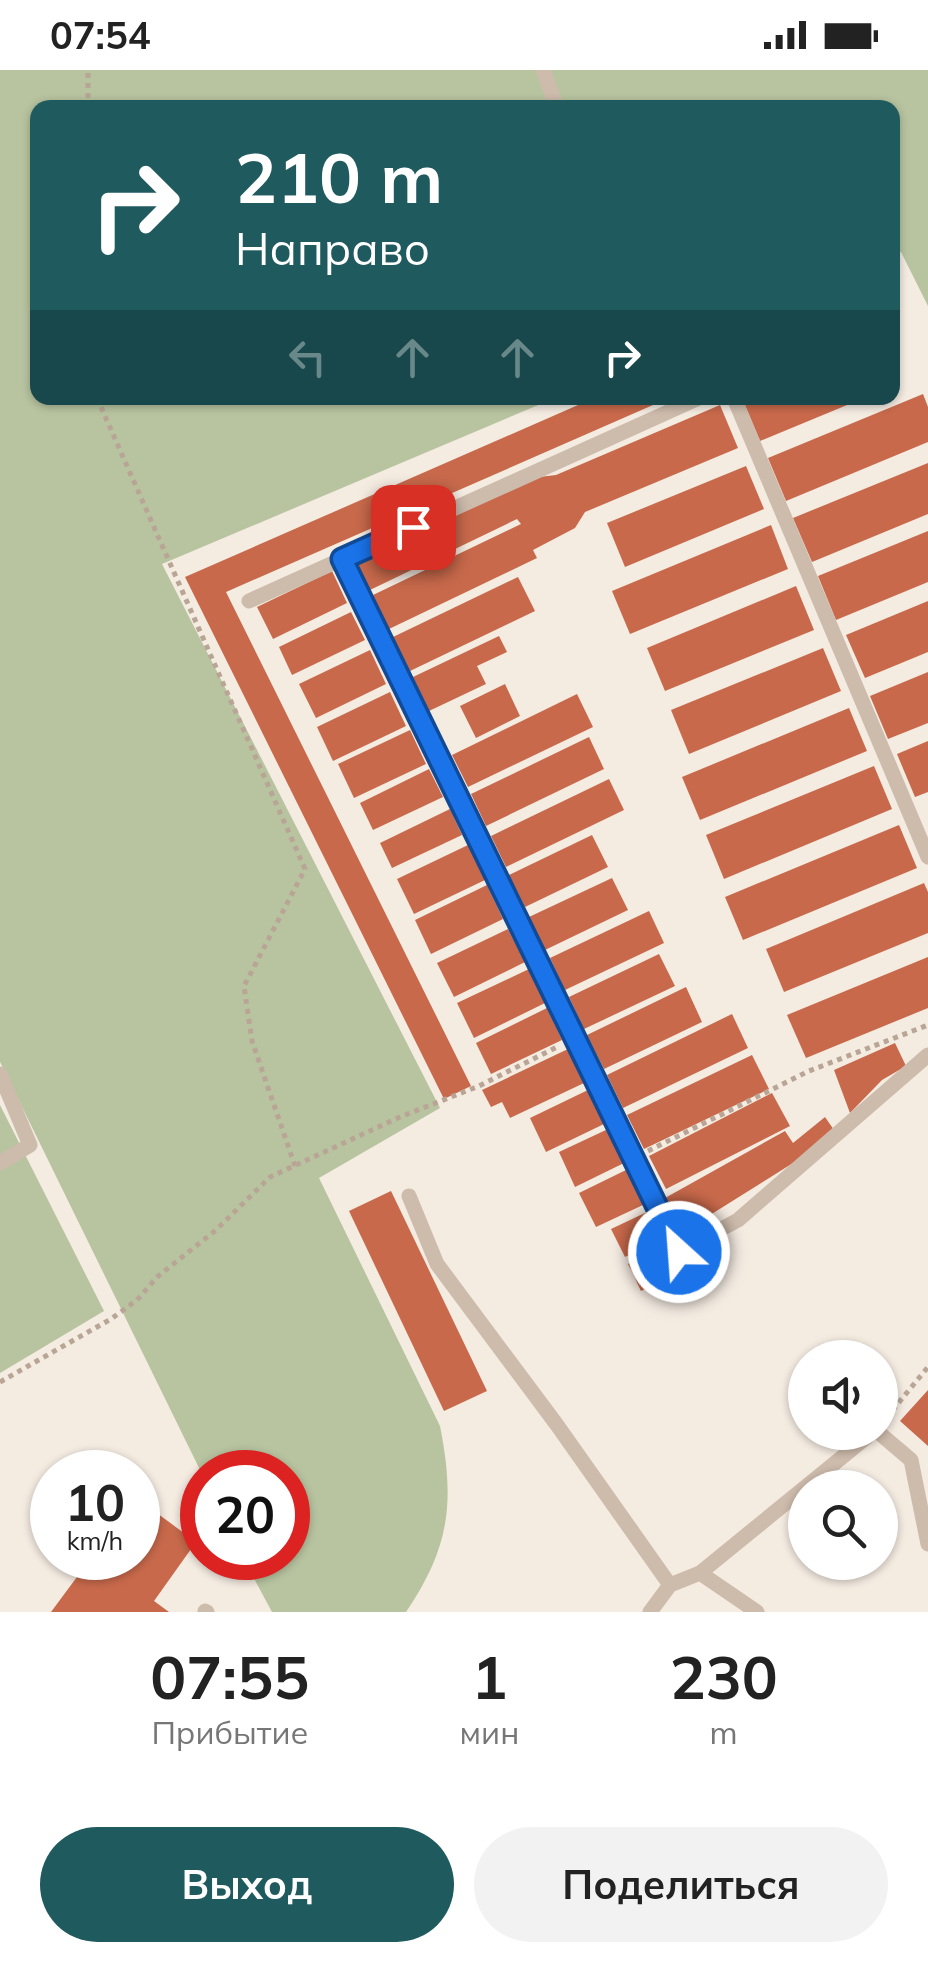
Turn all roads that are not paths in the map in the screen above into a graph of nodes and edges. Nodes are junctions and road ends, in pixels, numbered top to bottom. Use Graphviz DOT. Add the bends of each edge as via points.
graph roads {
  1 [pos="544,70"];
  2 [pos="554,100"];
  3 [pos="683,405"];
  4 [pos="737,405"];
  5 [pos="342,559"];
  6 [pos="249,601"];
  7 [pos="928,857"];
  8 [pos="928,1055"];
  9 [pos="0,1074"];
  10 [pos="0,1162"];
  11 [pos="409,1196"];
  12 [pos="898,1449"];
  13 [pos="852,1450"];
  14 [pos="928,1544"];
  15 [pos="700,1572"];
  16 [pos="670,1585"];
  17 [pos="650,1612"];
  18 [pos="757,1612"];
  1 -- 2 [label="lane"];
  3 -- 5 [label="lane"];
  4 -- 7 [label="lane"];
  5 -- 6 [label="lane"];
  5 -- 8 [label="lane" via="679,1252 738,1220"];
  9 -- 10 [label="lane" via="30,1146"];
  11 -- 16 [label="lane" via="436,1264"];
  12 -- 14 [label="lane" via="910,1460"];
  13 -- 15 [label="lane"];
  15 -- 16 [label="lane"];
  15 -- 18 [label="lane"];
  16 -- 17 [label="lane"];
}
